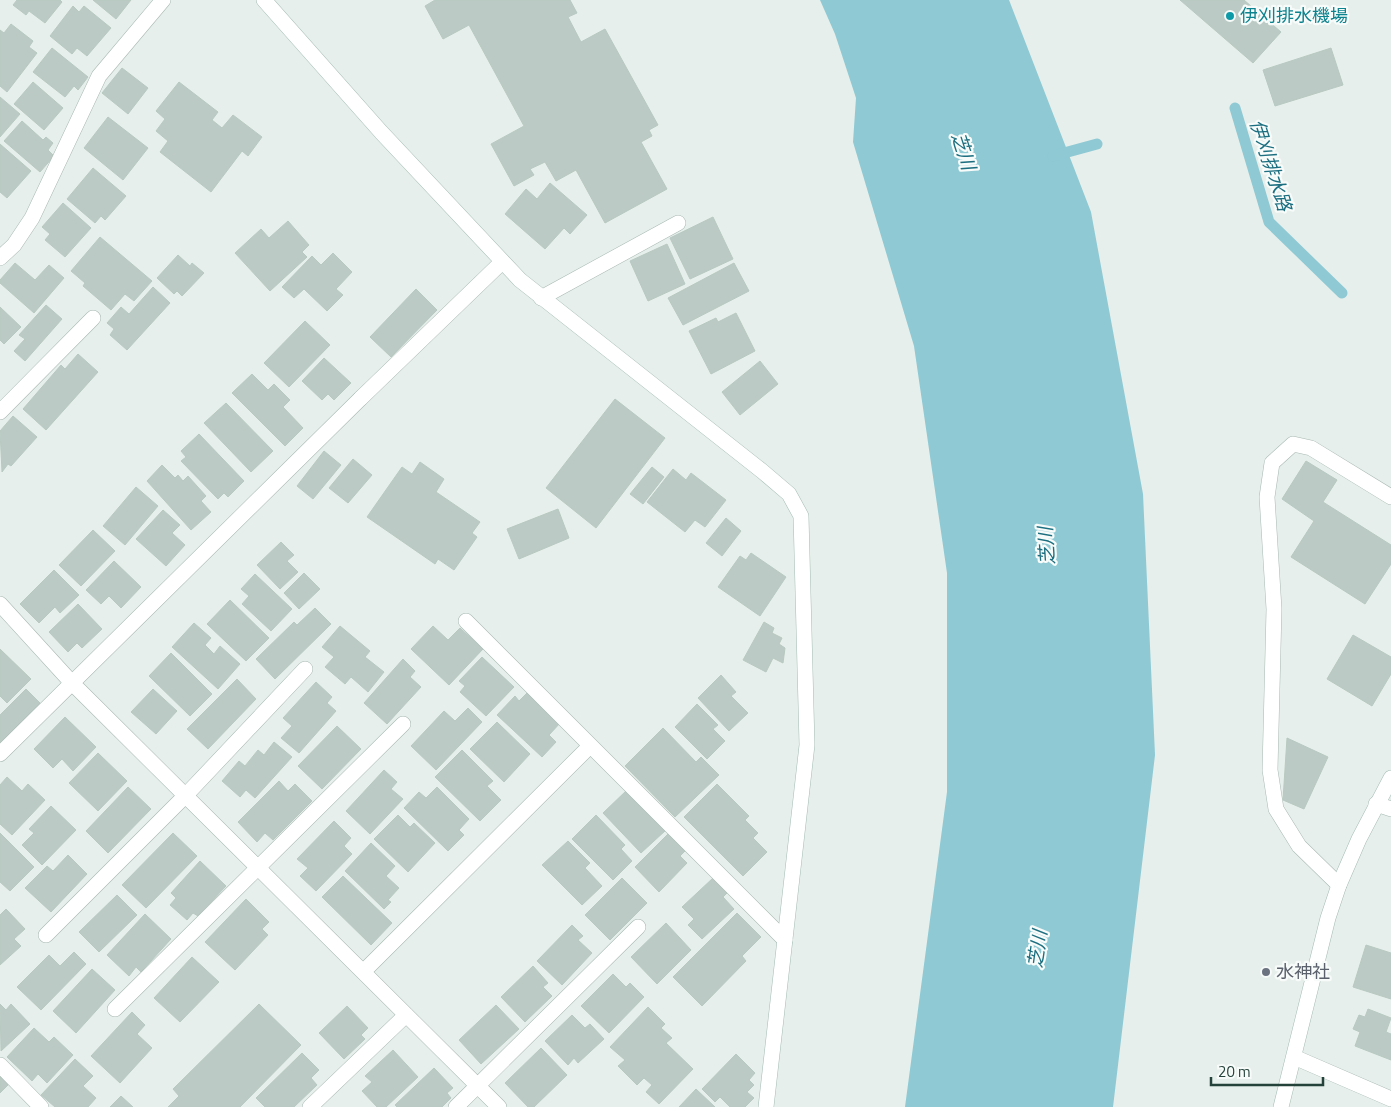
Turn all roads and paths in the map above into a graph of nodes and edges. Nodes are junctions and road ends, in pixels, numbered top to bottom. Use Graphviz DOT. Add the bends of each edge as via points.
graph roads {
  1 [pos="163,0"];
  2 [pos="264,0"];
  3 [pos="678,223"];
  4 [pos="0,258"];
  5 [pos="502,262"];
  6 [pos="541,298"];
  7 [pos="93,318"];
  8 [pos="0,412"];
  9 [pos="1391,497"];
  10 [pos="0,604"];
  11 [pos="466,621"];
  12 [pos="305,669"];
  13 [pos="72,683"];
  14 [pos="403,724"];
  15 [pos="590,746"];
  16 [pos="0,754"];
  17 [pos="1391,778"];
  18 [pos="186,795"];
  19 [pos="1376,804"];
  20 [pos="1391,809"];
  21 [pos="258,867"];
  22 [pos="1339,885"];
  23 [pos="638,927"];
  24 [pos="46,935"];
  25 [pos="785,940"];
  26 [pos="363,972"];
  27 [pos="115,1008"];
  28 [pos="406,1015"];
  29 [pos="1294,1057"];
  30 [pos="0,1065"];
  31 [pos="478,1086"];
  32 [pos="1391,1099"];
  33 [pos="41,1107"];
  34 [pos="310,1107"];
  35 [pos="456,1107"];
  36 [pos="499,1107"];
  37 [pos="766,1107"];
  38 [pos="1282,1107"];
  1 -- 4 [label="street" via="98,76 32,218 14,245"];
  2 -- 5 [label="street"];
  3 -- 6 [label="street"];
  5 -- 6 [label="street"];
  5 -- 13 [label="street"];
  6 -- 25 [label="street" via="762,471 789,494 801,516 807,746"];
  7 -- 8 [label="street"];
  9 -- 22 [label="street" via="1311,448 1294,444 1272,463 1267,497 1274,609 1270,770 1276,809 1299,846"];
  10 -- 13 [label="street"];
  11 -- 15 [label="street"];
  12 -- 18 [label="street"];
  13 -- 16 [label="street"];
  13 -- 18 [label="street"];
  14 -- 21 [label="street"];
  15 -- 25 [label="street"];
  15 -- 26 [label="street"];
  17 -- 19 [label="street"];
  18 -- 21 [label="street"];
  18 -- 24 [label="street"];
  19 -- 20 [label="street"];
  19 -- 22 [label="street"];
  21 -- 26 [label="street"];
  21 -- 27 [label="street"];
  22 -- 29 [label="street"];
  23 -- 31 [label="street"];
  25 -- 37 [label="street"];
  26 -- 28 [label="street"];
  28 -- 31 [label="street"];
  28 -- 34 [label="street"];
  29 -- 32 [label="street"];
  29 -- 38 [label="street"];
  30 -- 33 [label="street"];
  31 -- 35 [label="street"];
  31 -- 36 [label="street"];
}
